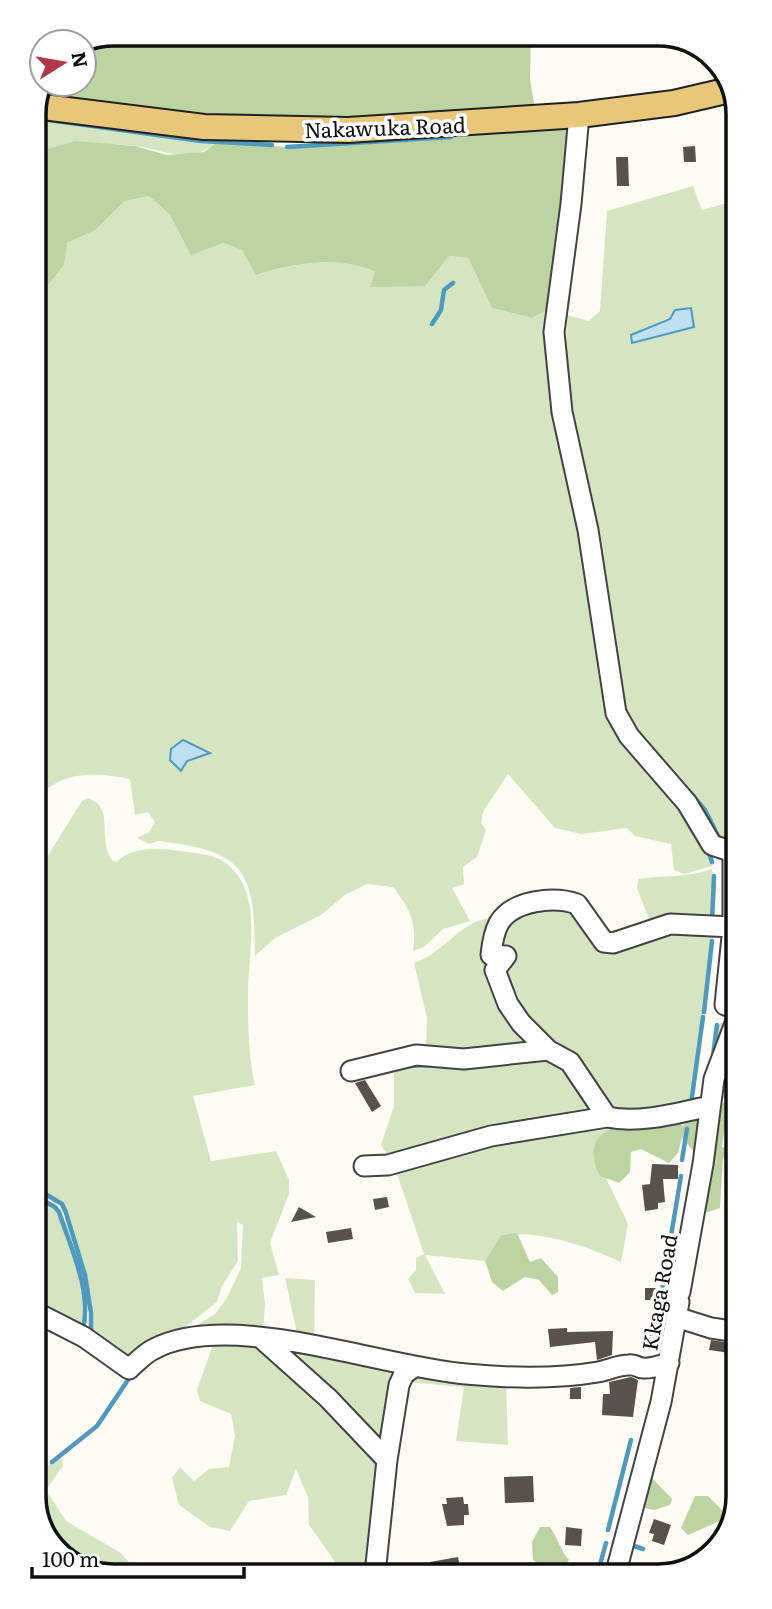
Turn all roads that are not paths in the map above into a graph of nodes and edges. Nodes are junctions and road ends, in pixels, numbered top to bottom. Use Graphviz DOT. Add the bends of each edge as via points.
graph roads {
  1 [pos="723,92"];
  2 [pos="46,107"];
  3 [pos="579,116"];
  4 [pos="726,850"];
  5 [pos="726,927"];
  6 [pos="726,1047"];
  7 [pos="548,1050"];
  8 [pos="351,1071"];
  9 [pos="710,1106"];
  10 [pos="607,1117"];
  11 [pos="364,1166"];
  12 [pos="45,1317"];
  13 [pos="676,1317"];
  14 [pos="726,1330"];
  15 [pos="262,1339"];
  16 [pos="669,1363"];
  17 [pos="414,1367"];
  18 [pos="387,1460"];
  19 [pos="377,1563"];
  20 [pos="618,1564"];
  1 -- 3 [label="main road, Nakawuka Road"];
  2 -- 3 [label="main road, Nakawuka Road" via="204,127 313,130"];
  3 -- 4 [label="street" via="554,348 614,704 629,736 687,803 712,845"];
  5 -- 7 [label="street" via="670,924 613,943 604,942 577,904 532,902 511,911 499,922 491,955 506,956 495,970 508,1004"];
  6 -- 9 [label="street, Kkaga Road"];
  7 -- 8 [label="street" via="464,1059 416,1055"];
  7 -- 10 [label="street" via="570,1062"];
  9 -- 10 [label="street" via="623,1121"];
  9 -- 13 [label="street, Kkaga Road"];
  10 -- 11 [label="street" via="491,1136 388,1165"];
  12 -- 15 [label="street" via="84,1337 129,1369 152,1350 193,1336"];
  13 -- 14 [label="street"];
  13 -- 16 [label="street, Kkaga Road"];
  15 -- 17 [label="street" via="332,1348"];
  15 -- 18 [label="street" via="328,1398"];
  16 -- 17 [label="street" via="641,1369 632,1364 599,1372 498,1376"];
  16 -- 20 [label="street, Kkaga Road" via="646,1470"];
  17 -- 18 [label="street" via="399,1385"];
  18 -- 19 [label="street"];
}
